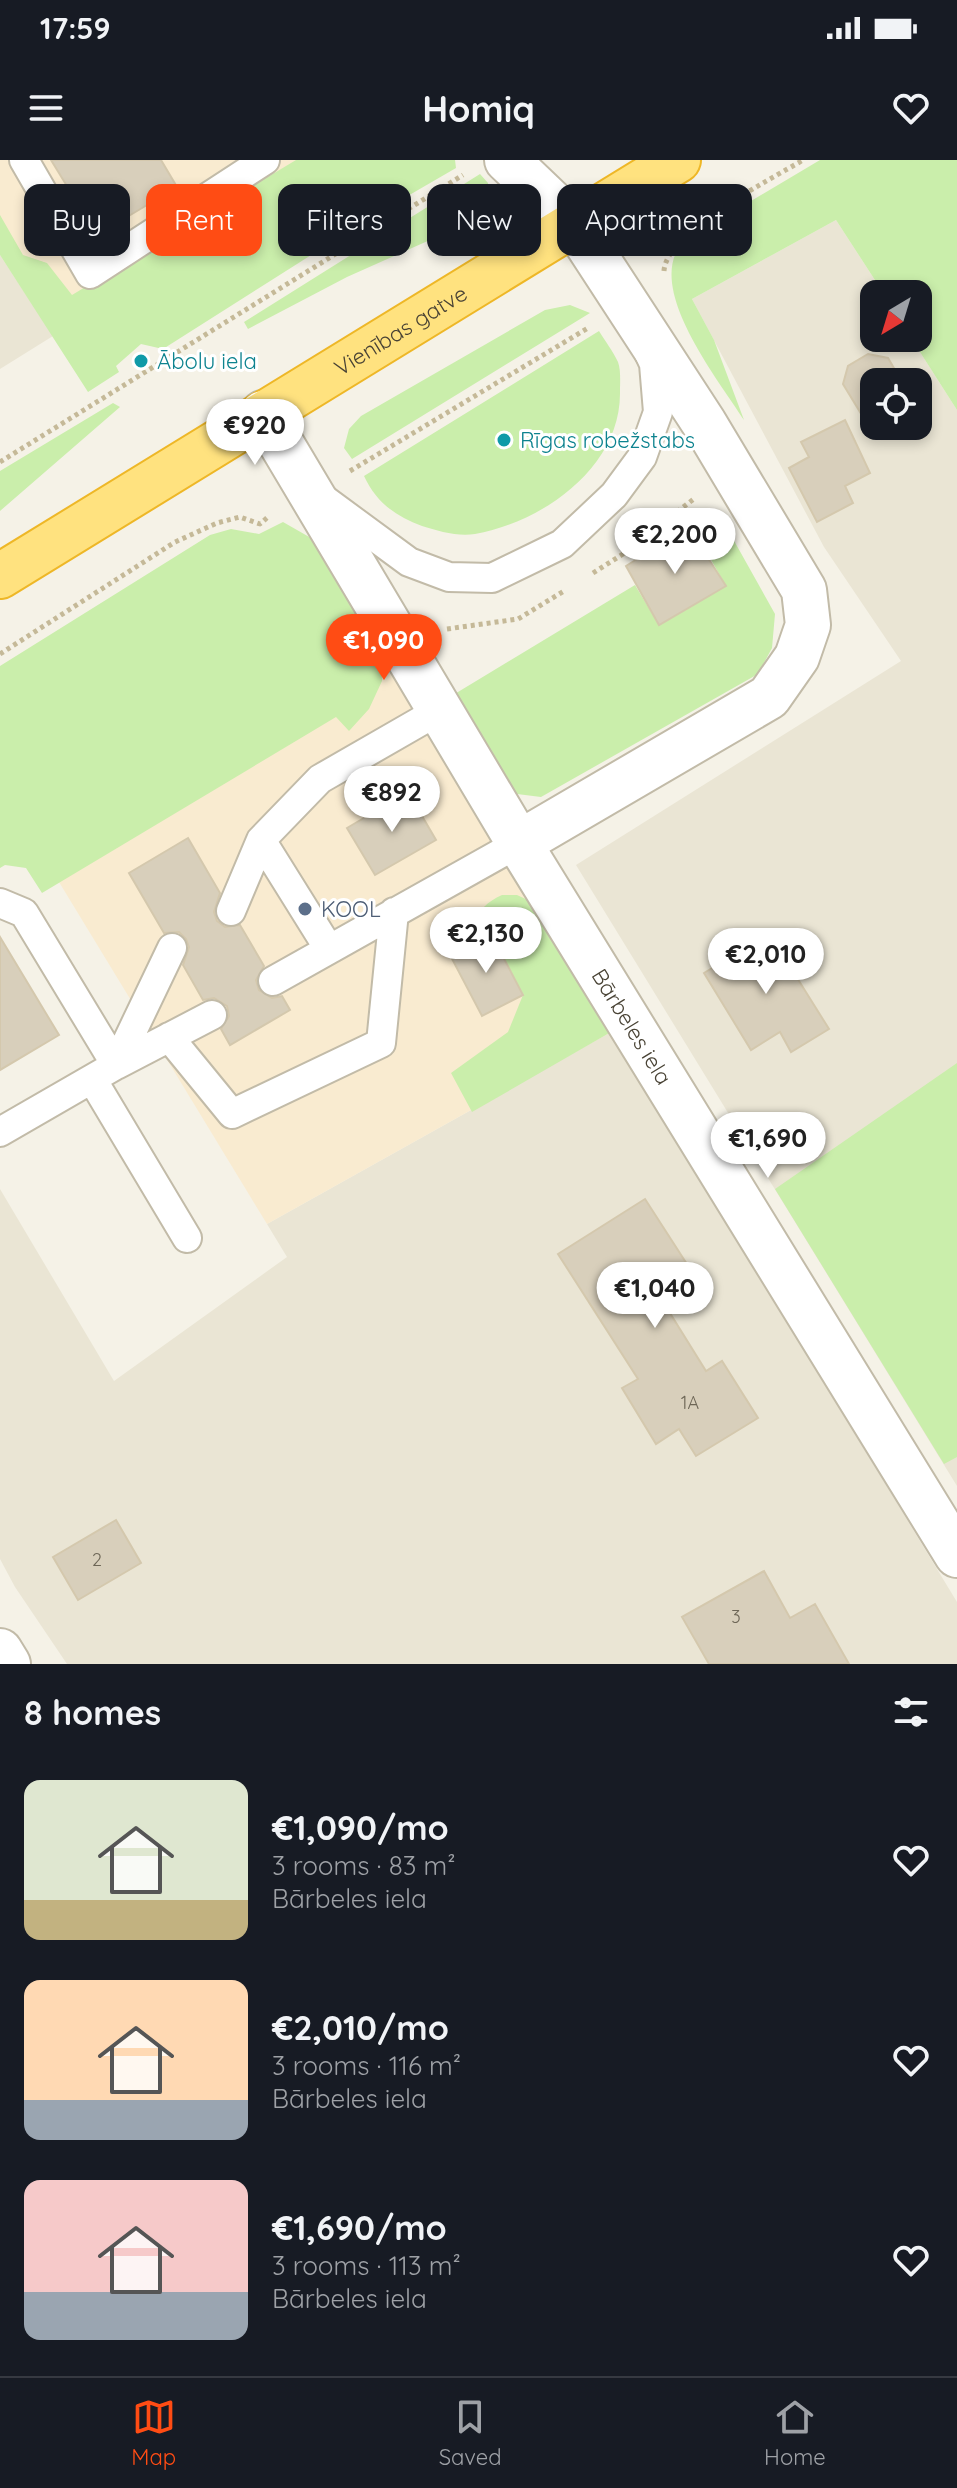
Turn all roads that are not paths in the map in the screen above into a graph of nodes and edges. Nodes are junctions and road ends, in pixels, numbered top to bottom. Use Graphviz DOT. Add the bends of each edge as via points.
graph roads {
  1 [pos="24,160"];
  2 [pos="265,160"];
  3 [pos="678,160"];
  4 [pos="490,165"];
  5 [pos="640,184"];
  6 [pos="557,212"];
  7 [pos="557,236"];
  8 [pos="595,256"];
  9 [pos="626,305"];
  10 [pos="263,413"];
  11 [pos="305,486"];
  12 [pos="0,576"];
  13 [pos="440,710"];
  14 [pos="261,840"];
  15 [pos="519,843"];
  16 [pos="0,903"];
  17 [pos="231,911"];
  18 [pos="394,912"];
  19 [pos="172,948"];
  20 [pos="329,949"];
  21 [pos="273,981"];
  22 [pos="212,1015"];
  23 [pos="169,1037"];
  24 [pos="104,1072"];
  25 [pos="0,1132"];
  26 [pos="187,1238"];
  27 [pos="957,1555"];
  28 [pos="0,1651"];
  29 [pos="8,1664"];
  1 -- 2 [label="lane" via="90,274"];
  3 -- 5 [label="highway, Vienības gatve"];
  4 -- 6 [label="street"];
  7 -- 10 [label="highway, Vienības gatve"];
  8 -- 9 [label="street"];
  9 -- 11 [label="lane" via="654,364 658,412 642,457 614,495 562,544 492,578 449,577 409,562"];
  9 -- 15 [label="street" via="804,590 808,625 797,657 769,697"];
  10 -- 11 [label="street, Bārbeles iela"];
  10 -- 12 [label="highway, Vienības gatve"];
  11 -- 13 [label="street, Bārbeles iela"];
  13 -- 14 [label="lane" via="320,779"];
  13 -- 15 [label="street, Bārbeles iela"];
  14 -- 17 [label="lane"];
  14 -- 20 [label="lane"];
  15 -- 18 [label="lane"];
  15 -- 27 [label="street, Bārbeles iela"];
  16 -- 24 [label="lane" via="24,913"];
  18 -- 20 [label="lane"];
  18 -- 23 [label="lane" via="381,1043 232,1114"];
  19 -- 24 [label="lane"];
  20 -- 21 [label="lane"];
  22 -- 23 [label="lane"];
  23 -- 24 [label="lane"];
  24 -- 25 [label="lane"];
  24 -- 26 [label="lane"];
  28 -- 29 [label="street"];
}
